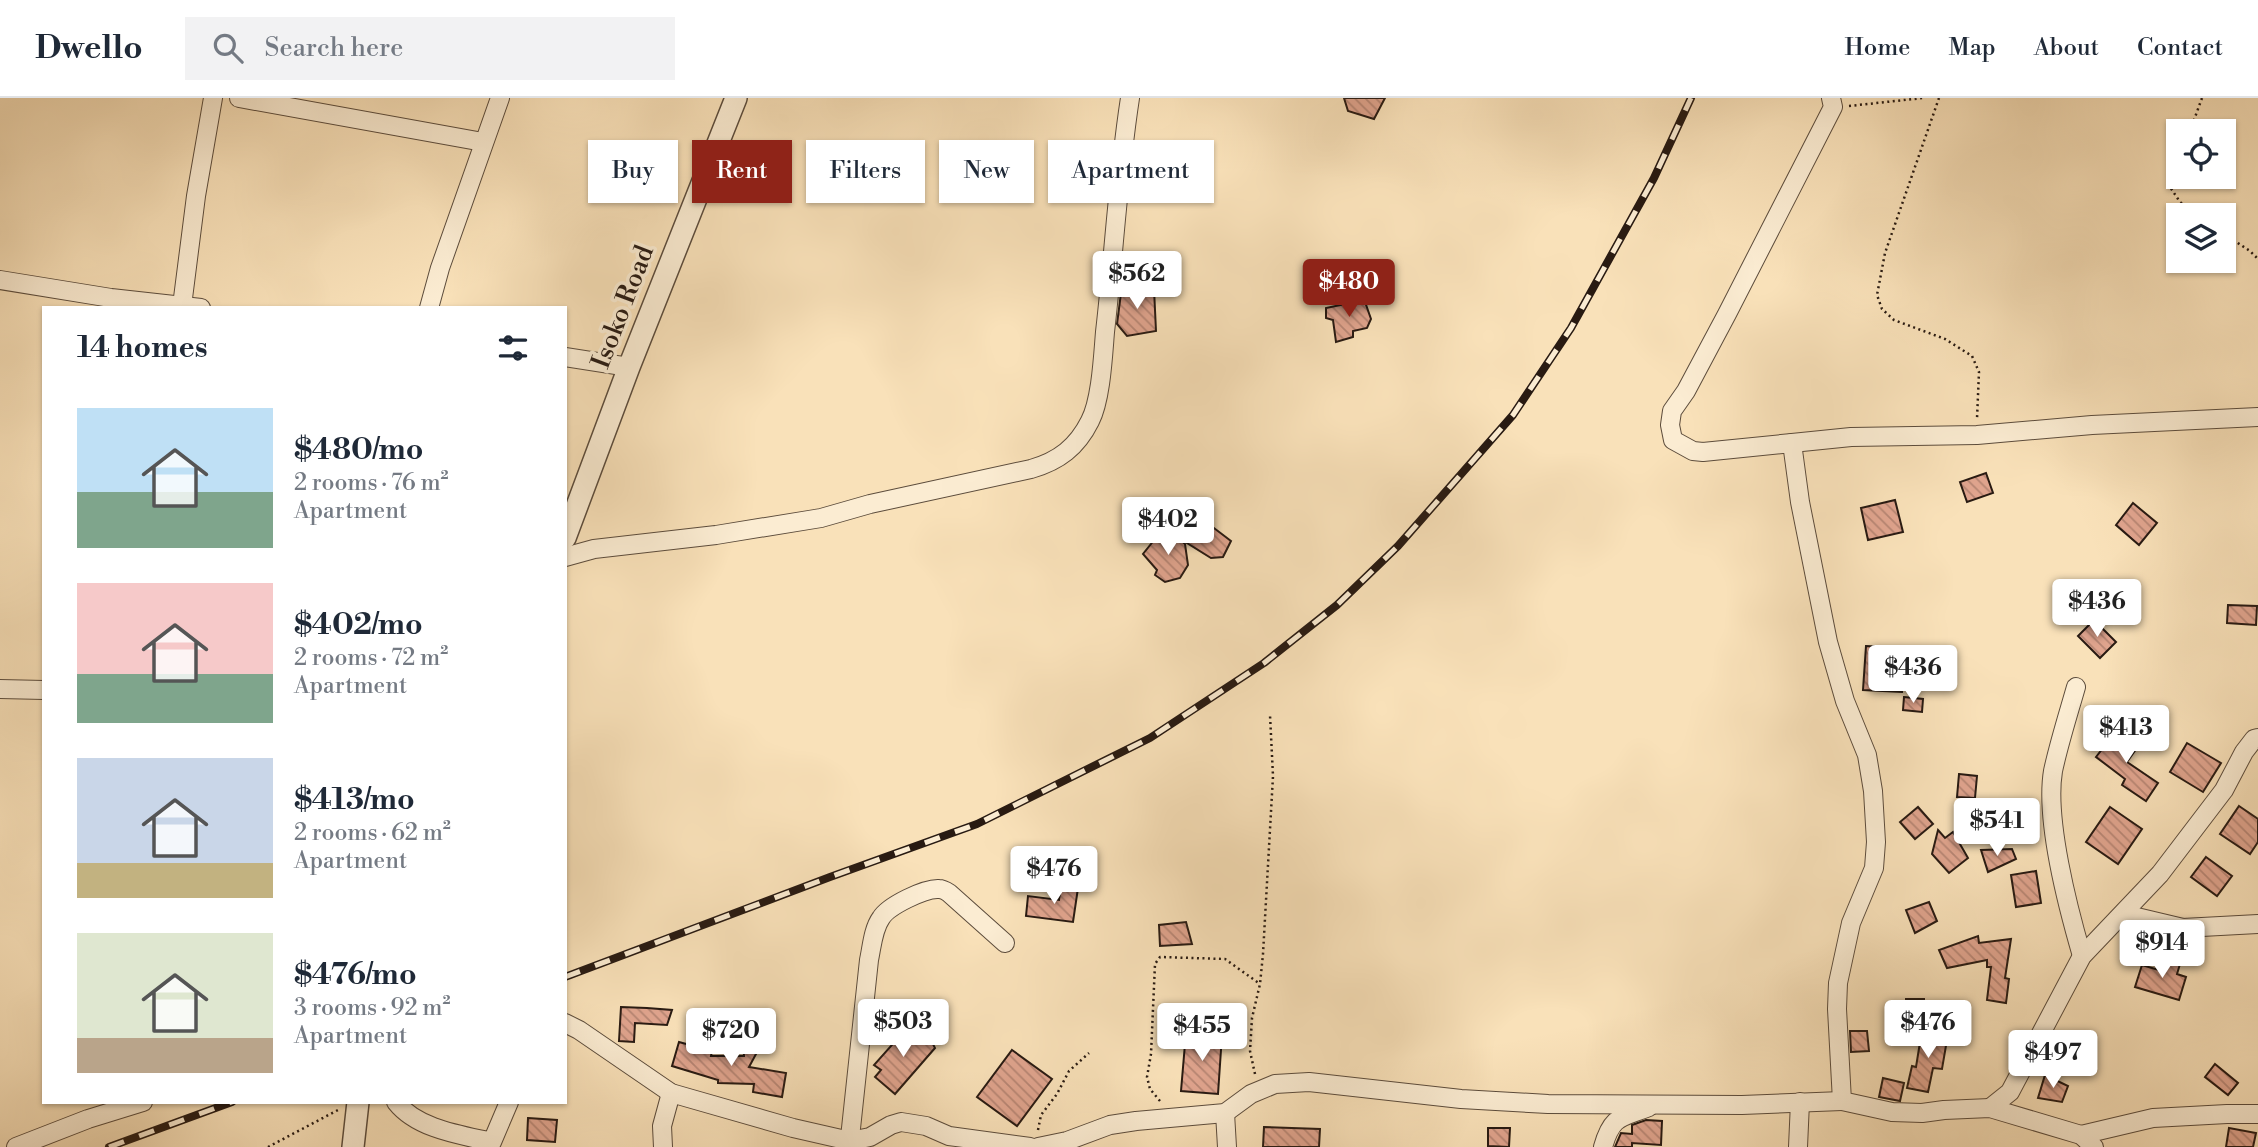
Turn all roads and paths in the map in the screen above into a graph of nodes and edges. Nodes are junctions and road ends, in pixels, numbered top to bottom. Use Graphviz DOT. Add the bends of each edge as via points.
graph roads {
  1 [pos="213,98"];
  2 [pos="239,98"];
  3 [pos="500,98"];
  4 [pos="736,98"];
  5 [pos="1130,98"];
  6 [pos="1923,98"];
  7 [pos="1939,98"];
  8 [pos="2202,98"];
  9 [pos="1832,103"];
  10 [pos="2194,119"];
  11 [pos="483,142"];
  12 [pos="2236,242"];
  13 [pos="2258,260"];
  14 [pos="0,280"];
  15 [pos="110,303"];
  16 [pos="182,306"];
  17 [pos="430,306"];
  18 [pos="567,356"];
  19 [pos="629,367"];
  20 [pos="2258,417"];
  21 [pos="1977,435"];
  22 [pos="1792,443"];
  23 [pos="567,533"];
  24 [pos="567,556"];
  25 [pos="2076,687"];
  26 [pos="0,689"];
  27 [pos="42,690"];
  28 [pos="1270,715"];
  29 [pos="2257,733"];
  30 [pos="2124,914"];
  31 [pos="2258,924"];
  32 [pos="1005,943"];
  33 [pos="2082,956"];
  34 [pos="1260,984"];
  35 [pos="567,1024"];
  36 [pos="1089,1053"];
  37 [pos="1258,1090"];
  38 [pos="671,1093"];
  39 [pos="1842,1101"];
  40 [pos="1800,1102"];
  41 [pos="1658,1103"];
  42 [pos="137,1104"];
  43 [pos="398,1104"];
  44 [pos="508,1104"];
  45 [pos="351,1105"];
  46 [pos="1990,1108"];
  47 [pos="1225,1113"];
  48 [pos="2258,1114"];
  49 [pos="1175,1118"];
  50 [pos="850,1144"];
  51 [pos="1035,1144"];
  52 [pos="2091,1144"];
  53 [pos="491,1145"];
  54 [pos="16,1147"];
  55 [pos="268,1147"];
  56 [pos="354,1147"];
  57 [pos="663,1147"];
  58 [pos="1227,1147"];
  59 [pos="1603,1147"];
  60 [pos="1798,1147"];
  1 -- 16 [label="street"];
  2 -- 11 [label="street"];
  3 -- 11 [label="street"];
  4 -- 19 [label="street, Isoko Road"];
  5 -- 24 [label="street" via="1100,376 1092,419 1065,456 1031,469 821,518"];
  6 -- 9 [label="path"];
  7 -- 21 [label="path" via="1885,253 1877,295 1882,309 1895,320 1945,339 1972,356 1979,372"];
  8 -- 10 [label="path"];
  9 -- 22 [label="street" via="1727,314 1672,411 1670,425 1673,440 1693,451"];
  11 -- 17 [label="street"];
  12 -- 13 [label="path"];
  14 -- 15 [label="street"];
  15 -- 16 [label="street"];
  18 -- 19 [label="street"];
  19 -- 23 [label="street, Isoko Road"];
  20 -- 21 [label="street"];
  21 -- 22 [label="street"];
  22 -- 39 [label="street" via="1828,642 1867,755 1873,791 1874,868 1851,923 1839,983"];
  25 -- 33 [label="street" via="2053,771 2052,795 2057,845"];
  26 -- 27 [label="street"];
  28 -- 34 [label="path" via="1273,776"];
  29 -- 30 [label="street" via="2217,800"];
  30 -- 31 [label="street" via="2183,928"];
  30 -- 33 [label="street"];
  32 -- 50 [label="street" via="949,892 939,889 925,891 881,917 869,960"];
  33 -- 46 [label="street" via="2010,1091"];
  34 -- 37 [label="path" via="1250,1051"];
  34 -- 49 [label="path" via="1225,959 1160,957 1155,964 1147,1077 1150,1090"];
  35 -- 38 [label="street"];
  36 -- 51 [label="path" via="1069,1072 1041,1115"];
  37 -- 41 [label="street" via="1309,1082 1498,1101"];
  37 -- 47 [label="street"];
  38 -- 50 [label="street"];
  38 -- 57 [label="street" via="662,1126"];
  39 -- 40 [label="street"];
  39 -- 46 [label="street" via="1892,1112"];
  40 -- 41 [label="street"];
  40 -- 60 [label="street"];
  41 -- 59 [label="street" via="1617,1119"];
  42 -- 54 [label="street"];
  43 -- 53 [label="street" via="414,1118"];
  44 -- 53 [label="street"];
  45 -- 55 [label="path"];
  45 -- 56 [label="street"];
  46 -- 52 [label="street"];
  47 -- 49 [label="street"];
  47 -- 58 [label="street"];
  48 -- 52 [label="street" via="2153,1118"];
  49 -- 51 [label="street" via="1110,1125 1068,1141"];
  50 -- 51 [label="street" via="901,1122 949,1136"];
}
